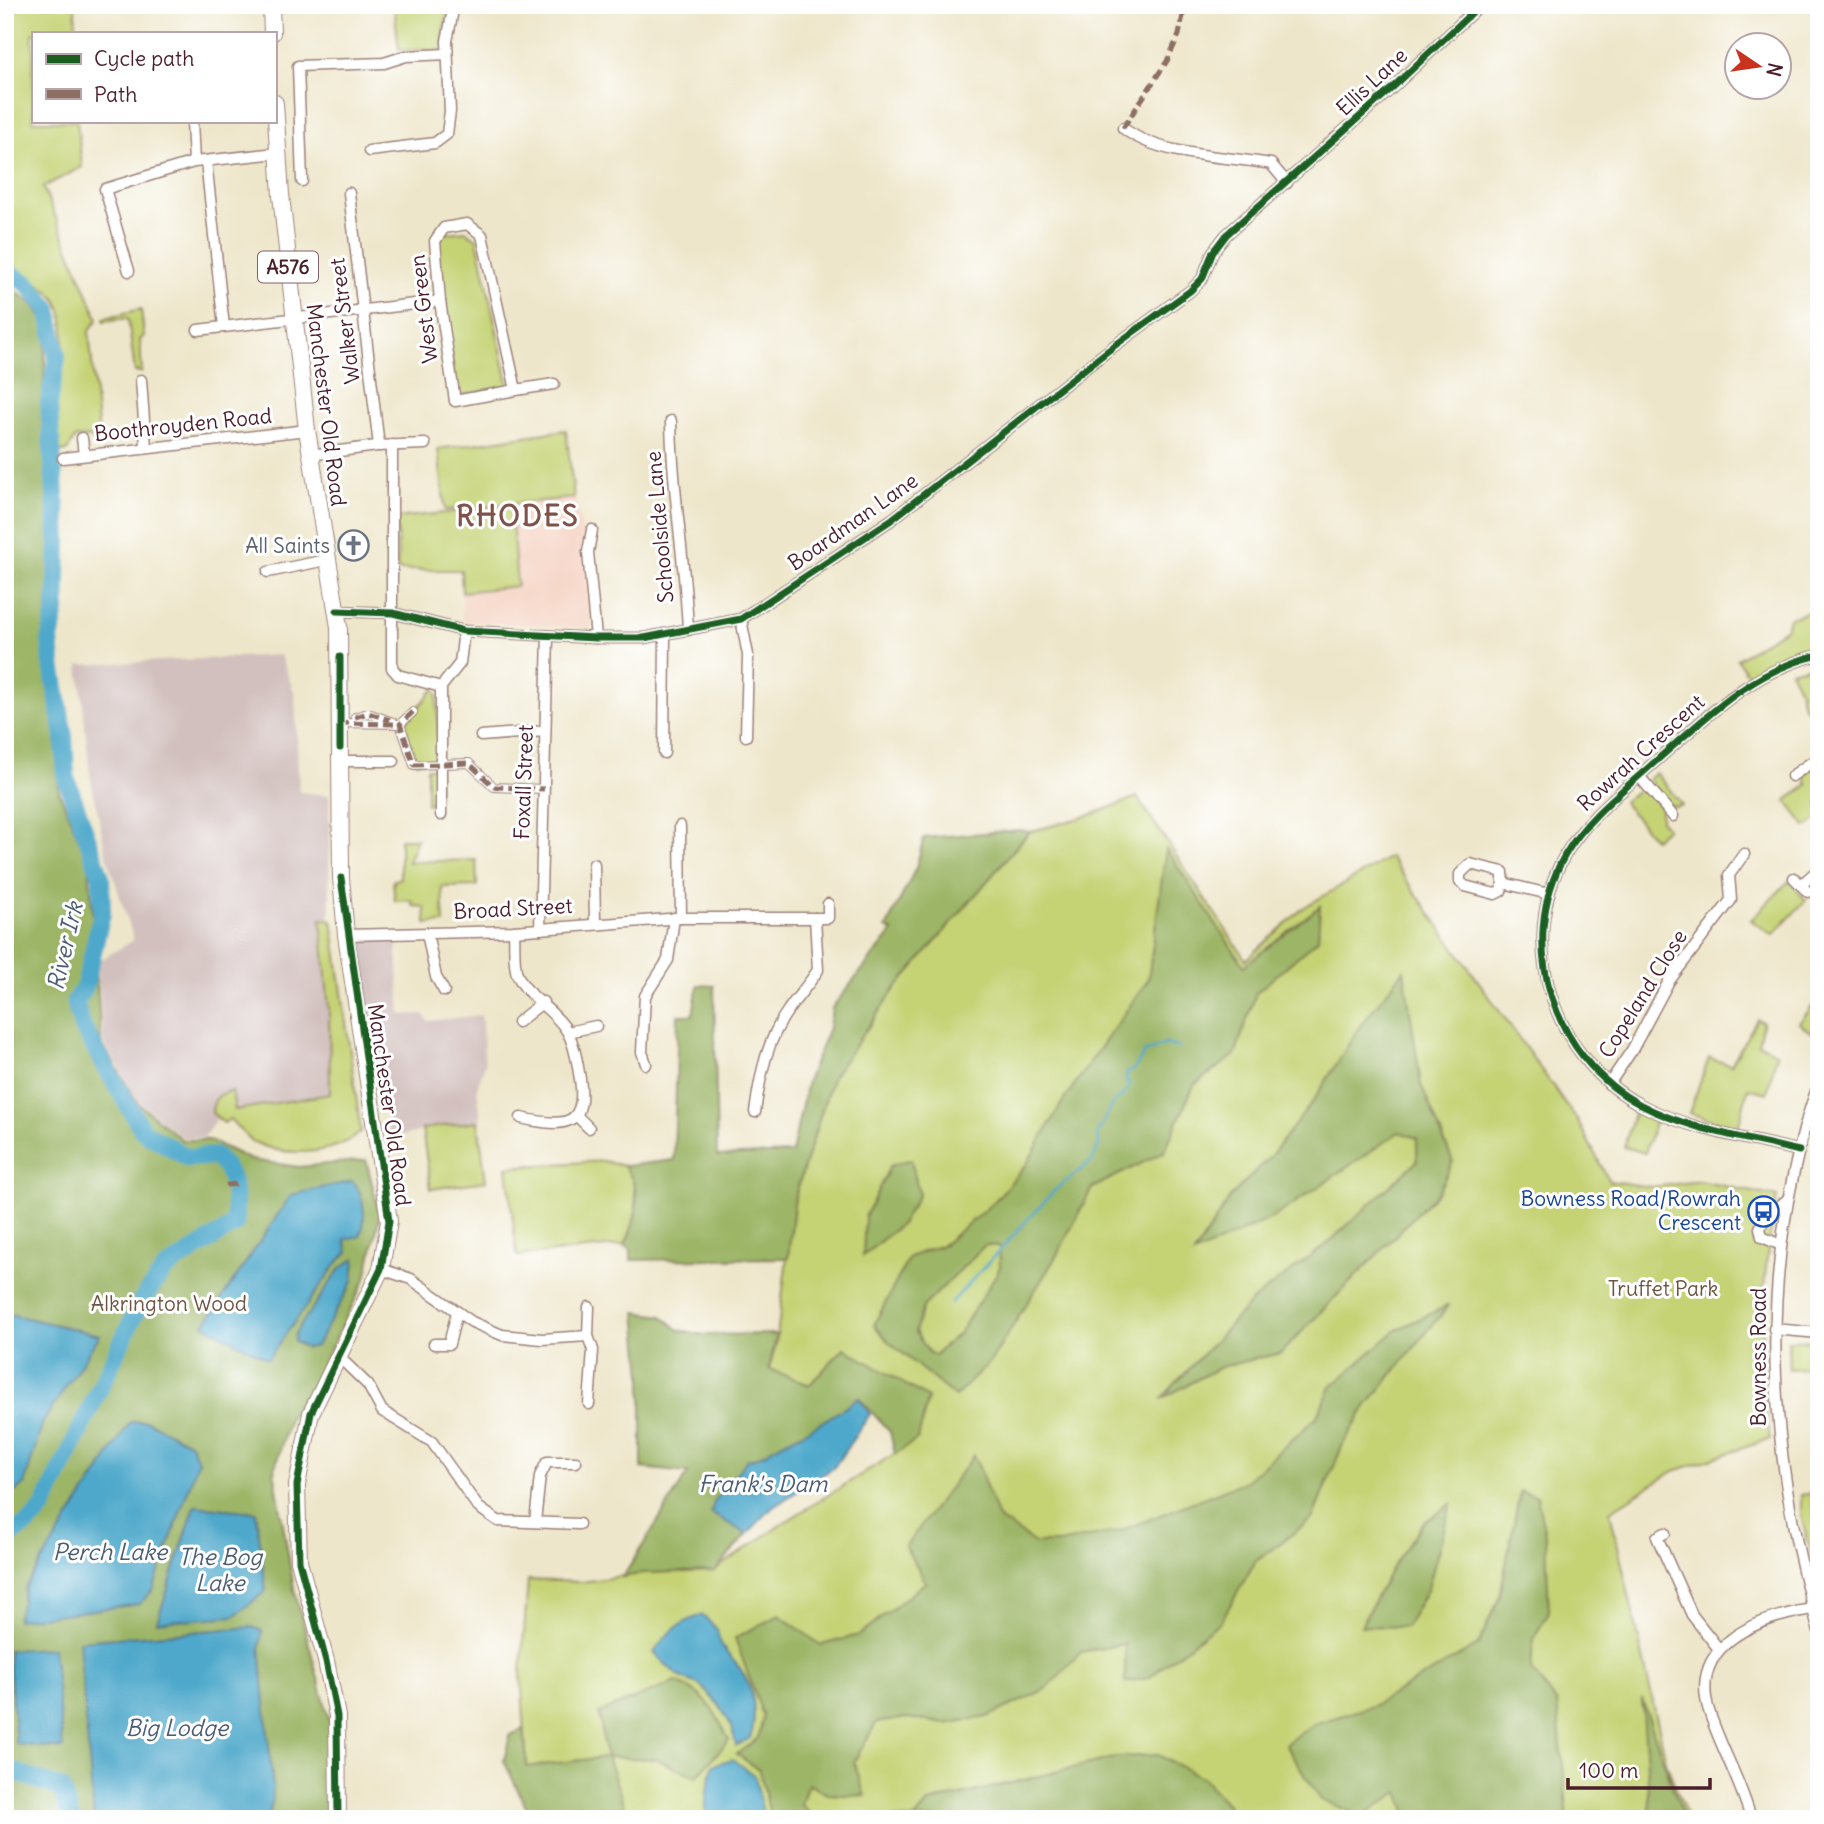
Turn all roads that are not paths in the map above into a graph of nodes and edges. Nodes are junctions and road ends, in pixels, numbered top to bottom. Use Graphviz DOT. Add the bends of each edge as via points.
graph roads {
  1 [pos="271,5"];
  2 [pos="454,5"];
  3 [pos="1480,5"];
  4 [pos="272,32"];
  5 [pos="447,54"];
  6 [pos="192,122"];
  7 [pos="276,122"];
  8 [pos="1123,128"];
  9 [pos="369,150"];
  10 [pos="277,153"];
  11 [pos="200,161"];
  12 [pos="302,181"];
  13 [pos="1287,183"];
  14 [pos="349,193"];
  15 [pos="129,271"];
  16 [pos="440,301"];
  17 [pos="363,310"];
  18 [pos="294,319"];
  19 [pos="224,327"];
  20 [pos="198,330"];
  21 [pos="141,380"];
  22 [pos="554,384"];
  23 [pos="516,390"];
  24 [pos="671,421"];
  25 [pos="307,430"];
  26 [pos="82,438"];
  27 [pos="425,444"];
  28 [pos="392,445"];
  29 [pos="379,446"];
  30 [pos="146,447"];
  31 [pos="83,455"];
  32 [pos="310,455"];
  33 [pos="63,458"];
  34 [pos="592,530"];
  35 [pos="326,560"];
  36 [pos="268,572"];
  37 [pos="337,611"];
  38 [pos="393,613"];
  39 [pos="741,619"];
  40 [pos="688,630"];
  41 [pos="464,631"];
  42 [pos="665,635"];
  43 [pos="548,636"];
  44 [pos="596,638"];
  45 [pos="1819,655"];
  46 [pos="441,687"];
  47 [pos="413,712"];
  48 [pos="355,717"];
  49 [pos="339,723"];
  50 [pos="400,724"];
  51 [pos="545,731"];
  52 [pos="481,736"];
  53 [pos="746,736"];
  54 [pos="664,753"];
  55 [pos="1819,757"];
  56 [pos="340,761"];
  57 [pos="394,761"];
  58 [pos="441,764"];
  59 [pos="1639,776"];
  60 [pos="1792,776"];
  61 [pos="544,789"];
  62 [pos="441,815"];
  63 [pos="1674,816"];
  64 [pos="680,825"];
  65 [pos="1744,854"];
  66 [pos="594,864"];
  67 [pos="1819,869"];
  68 [pos="1503,883"];
  69 [pos="1801,885"];
  70 [pos="1549,894"];
  71 [pos="828,904"];
  72 [pos="678,918"];
  73 [pos="815,918"];
  74 [pos="595,924"];
  75 [pos="540,929"];
  76 [pos="514,931"];
  77 [pos="427,933"];
  78 [pos="346,935"];
  79 [pos="444,991"];
  80 [pos="542,1002"];
  81 [pos="518,1022"];
  82 [pos="596,1026"];
  83 [pos="568,1032"];
  84 [pos="646,1064"];
  85 [pos="1609,1084"];
  86 [pos="1819,1084"];
  87 [pos="770,1106"];
  88 [pos="576,1115"];
  89 [pos="521,1118"];
  90 [pos="589,1128"];
  91 [pos="1799,1151"];
  92 [pos="1788,1199"];
  93 [pos="1781,1245"];
  94 [pos="381,1269"];
  95 [pos="589,1307"];
  96 [pos="457,1312"];
  97 [pos="1774,1329"];
  98 [pos="1819,1333"];
  99 [pos="588,1336"];
  100 [pos="434,1344"];
  101 [pos="337,1354"];
  102 [pos="589,1404"];
  103 [pos="576,1462"];
  104 [pos="535,1522"];
  105 [pos="579,1524"];
  106 [pos="1665,1533"];
  107 [pos="1812,1609"];
  108 [pos="1819,1631"];
  109 [pos="1718,1648"];
  110 [pos="338,1819"];
  111 [pos="1751,1819"];
  1 -- 4 [label="main road"];
  2 -- 5 [label="street"];
  3 -- 13 [label="street, Ellis Lane"];
  5 -- 9 [label="street" via="447,134 435,143"];
  5 -- 12 [label="street" via="406,55 384,63 298,66"];
  6 -- 11 [label="street"];
  7 -- 10 [label="main road, Manchester Old Road / A576"];
  8 -- 13 [label="street" via="1187,153 1271,164"];
  10 -- 11 [label="street"];
  10 -- 18 [label="main road, Manchester Old Road / A576"];
  11 -- 15 [label="street" via="105,189"];
  11 -- 19 [label="street"];
  13 -- 39 [label="street, Boardman Lane" via="1219,243 1202,279 1190,291 891,520"];
  14 -- 17 [label="street, Walker Street"];
  16 -- 17 [label="street"];
  16 -- 23 [label="street, West Green" via="456,401"];
  16 -- 23 [label="street, West Green" via="435,241 444,229 467,224 482,235"];
  17 -- 18 [label="street"];
  17 -- 29 [label="street, Walker Street"];
  18 -- 19 [label="street"];
  18 -- 25 [label="main road, Manchester Old Road / A576"];
  19 -- 20 [label="street"];
  21 -- 30 [label="street"];
  22 -- 23 [label="street, West Green"];
  24 -- 40 [label="street, Schoolside Lane"];
  25 -- 30 [label="street, Boothroyden Road"];
  25 -- 32 [label="main road, Manchester Old Road / A576"];
  26 -- 31 [label="street"];
  27 -- 28 [label="street"];
  28 -- 29 [label="street"];
  28 -- 38 [label="street"];
  29 -- 32 [label="street"];
  30 -- 31 [label="street, Boothroyden Road"];
  31 -- 33 [label="street, Boothroyden Road"];
  32 -- 35 [label="main road, Manchester Old Road / A576"];
  34 -- 44 [label="street" via="588,552"];
  35 -- 36 [label="street"];
  35 -- 37 [label="main road, Manchester Old Road / A576"];
  37 -- 38 [label="street, Boardman Lane"];
  37 -- 49 [label="main road, Manchester Old Road / A576"];
  38 -- 41 [label="street, Boardman Lane"];
  38 -- 46 [label="street" via="392,668 398,675"];
  39 -- 40 [label="street, Boardman Lane"];
  39 -- 53 [label="street" via="748,655"];
  40 -- 42 [label="street, Boardman Lane"];
  41 -- 43 [label="street, Boardman Lane"];
  41 -- 46 [label="street" via="460,663"];
  42 -- 44 [label="street, Boardman Lane"];
  42 -- 54 [label="street"];
  43 -- 44 [label="street, Boardman Lane"];
  43 -- 51 [label="street, Foxall Street"];
  45 -- 59 [label="street, Rowrah Crescent" via="1753,680"];
  46 -- 58 [label="street"];
  47 -- 50 [label="street"];
  48 -- 50 [label="street" via="368,713"];
  49 -- 50 [label="street"];
  49 -- 56 [label="main road, Manchester Old Road / A576"];
  50 -- 58 [label="street" via="414,765"];
  51 -- 52 [label="street"];
  51 -- 61 [label="street, Foxall Street"];
  55 -- 60 [label="street"];
  56 -- 57 [label="street"];
  56 -- 78 [label="main road, Manchester Old Road / A576"];
  58 -- 61 [label="street" via="469,764 494,787"];
  58 -- 62 [label="street"];
  59 -- 63 [label="street"];
  59 -- 70 [label="street, Rowrah Crescent" via="1589,821 1565,856"];
  61 -- 75 [label="street, Foxall Street"];
  64 -- 72 [label="street"];
  65 -- 85 [label="street, Copeland Close" via="1729,875 1731,900 1669,981"];
  66 -- 74 [label="street"];
  67 -- 69 [label="street"];
  68 -- 70 [label="street"];
  70 -- 85 [label="street, Rowrah Crescent" via="1543,949 1551,998 1578,1050"];
  71 -- 73 [label="street, Broad Street" via="828,918"];
  72 -- 73 [label="street, Broad Street"];
  72 -- 74 [label="street, Broad Street"];
  72 -- 84 [label="street" via="668,960 645,996 642,1052"];
  73 -- 87 [label="street" via="818,970 789,1009 760,1077 756,1108"];
  74 -- 75 [label="street, Broad Street"];
  75 -- 76 [label="street, Broad Street"];
  76 -- 77 [label="street, Broad Street"];
  76 -- 80 [label="street" via="517,974"];
  77 -- 78 [label="street, Broad Street"];
  77 -- 79 [label="street" via="436,977"];
  78 -- 94 [label="main road, Manchester Old Road / A576" via="387,1208 388,1234"];
  80 -- 81 [label="street"];
  80 -- 83 [label="street"];
  82 -- 83 [label="street"];
  83 -- 88 [label="street" via="583,1101"];
  85 -- 91 [label="street, Rowrah Crescent" via="1672,1118"];
  86 -- 91 [label="street, Bowness Road"];
  88 -- 89 [label="street" via="551,1125"];
  88 -- 90 [label="street"];
  91 -- 92 [label="street, Bowness Road"];
  92 -- 93 [label="street, Bowness Road"];
  92 -- 93 [label="street" via="1760,1228 1762,1237"];
  93 -- 97 [label="street, Bowness Road"];
  94 -- 96 [label="street" via="411,1279"];
  94 -- 101 [label="main road, Manchester Old Road / A576"];
  95 -- 99 [label="street"];
  96 -- 99 [label="street" via="512,1337"];
  96 -- 100 [label="street" via="449,1343"];
  97 -- 98 [label="street"];
  97 -- 107 [label="street, Bowness Road" via="1779,1442"];
  99 -- 102 [label="street" via="593,1350"];
  101 -- 104 [label="street" via="368,1385 382,1410 432,1442 478,1507 498,1521"];
  101 -- 110 [label="main road, Manchester Old Road / A576" via="308,1426 296,1485 295,1524 299,1561 334,1693"];
  103 -- 104 [label="street" via="547,1462 540,1476"];
  104 -- 105 [label="street"];
  106 -- 109 [label="street" via="1657,1537 1692,1615"];
  107 -- 108 [label="street, Bowness Road"];
  107 -- 109 [label="street" via="1778,1615"];
  109 -- 111 [label="street" via="1705,1685 1709,1712 1743,1789"];
}
